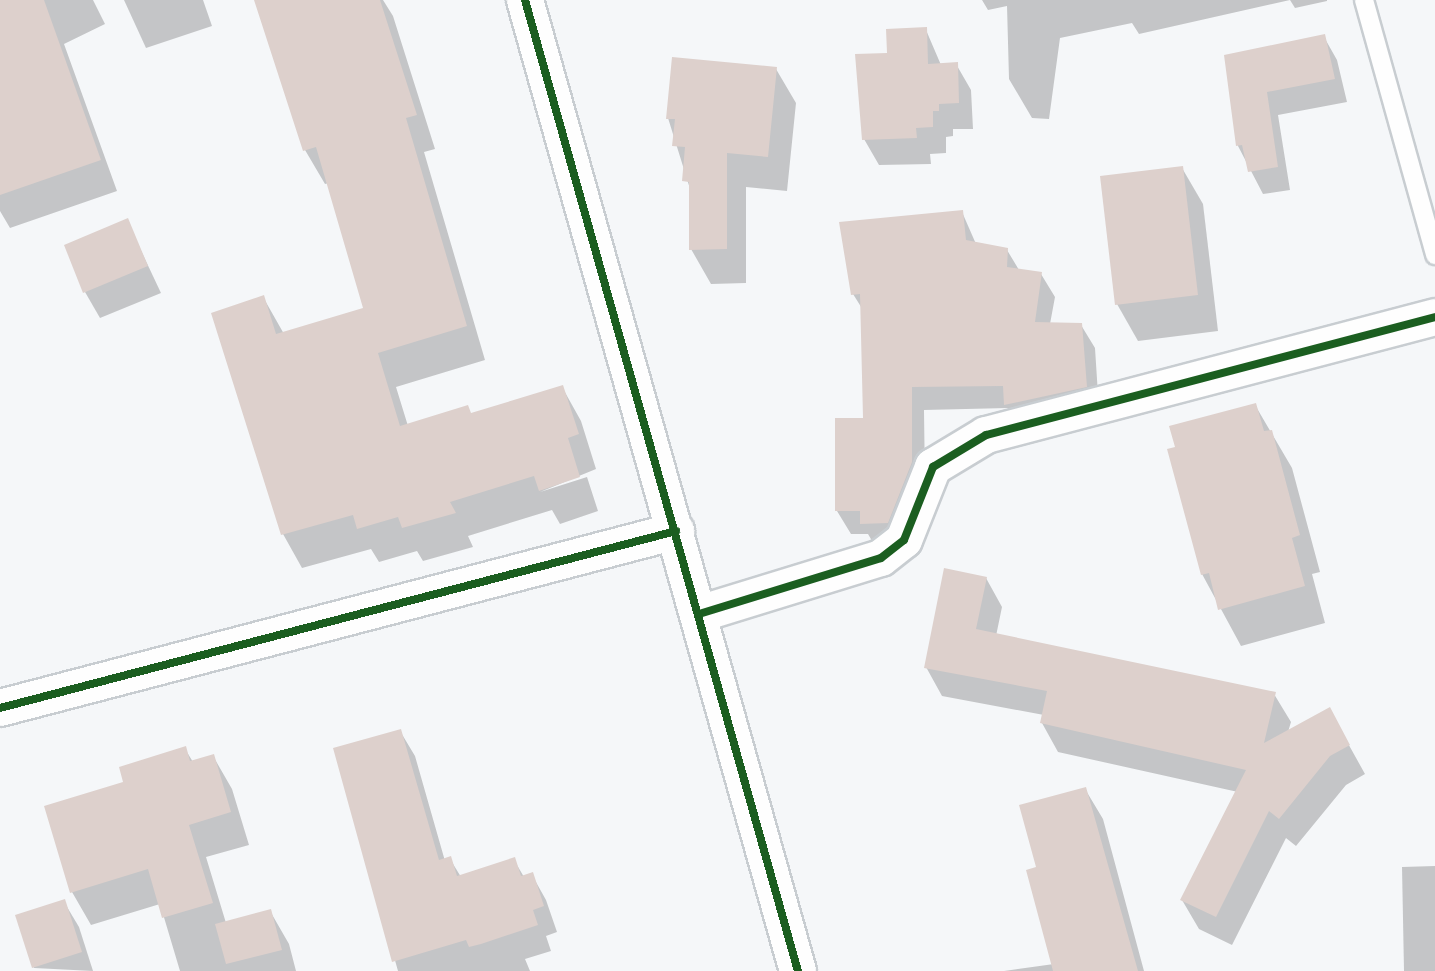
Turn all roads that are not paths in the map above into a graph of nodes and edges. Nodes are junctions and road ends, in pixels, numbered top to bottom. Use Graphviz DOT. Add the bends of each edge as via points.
graph roads {
  1 [pos="525,0"];
  2 [pos="1364,0"];
  3 [pos="1435,255"];
  4 [pos="1435,317"];
  5 [pos="676,531"];
  6 [pos="699,614"];
  7 [pos="0,708"];
  8 [pos="798,971"];
  1 -- 5 [label="street"];
  2 -- 3 [label="lane"];
  4 -- 6 [label="street" via="986,435 933,467 904,540 881,558"];
  5 -- 6 [label="street"];
  5 -- 7 [label="street"];
  6 -- 8 [label="street"];
}
